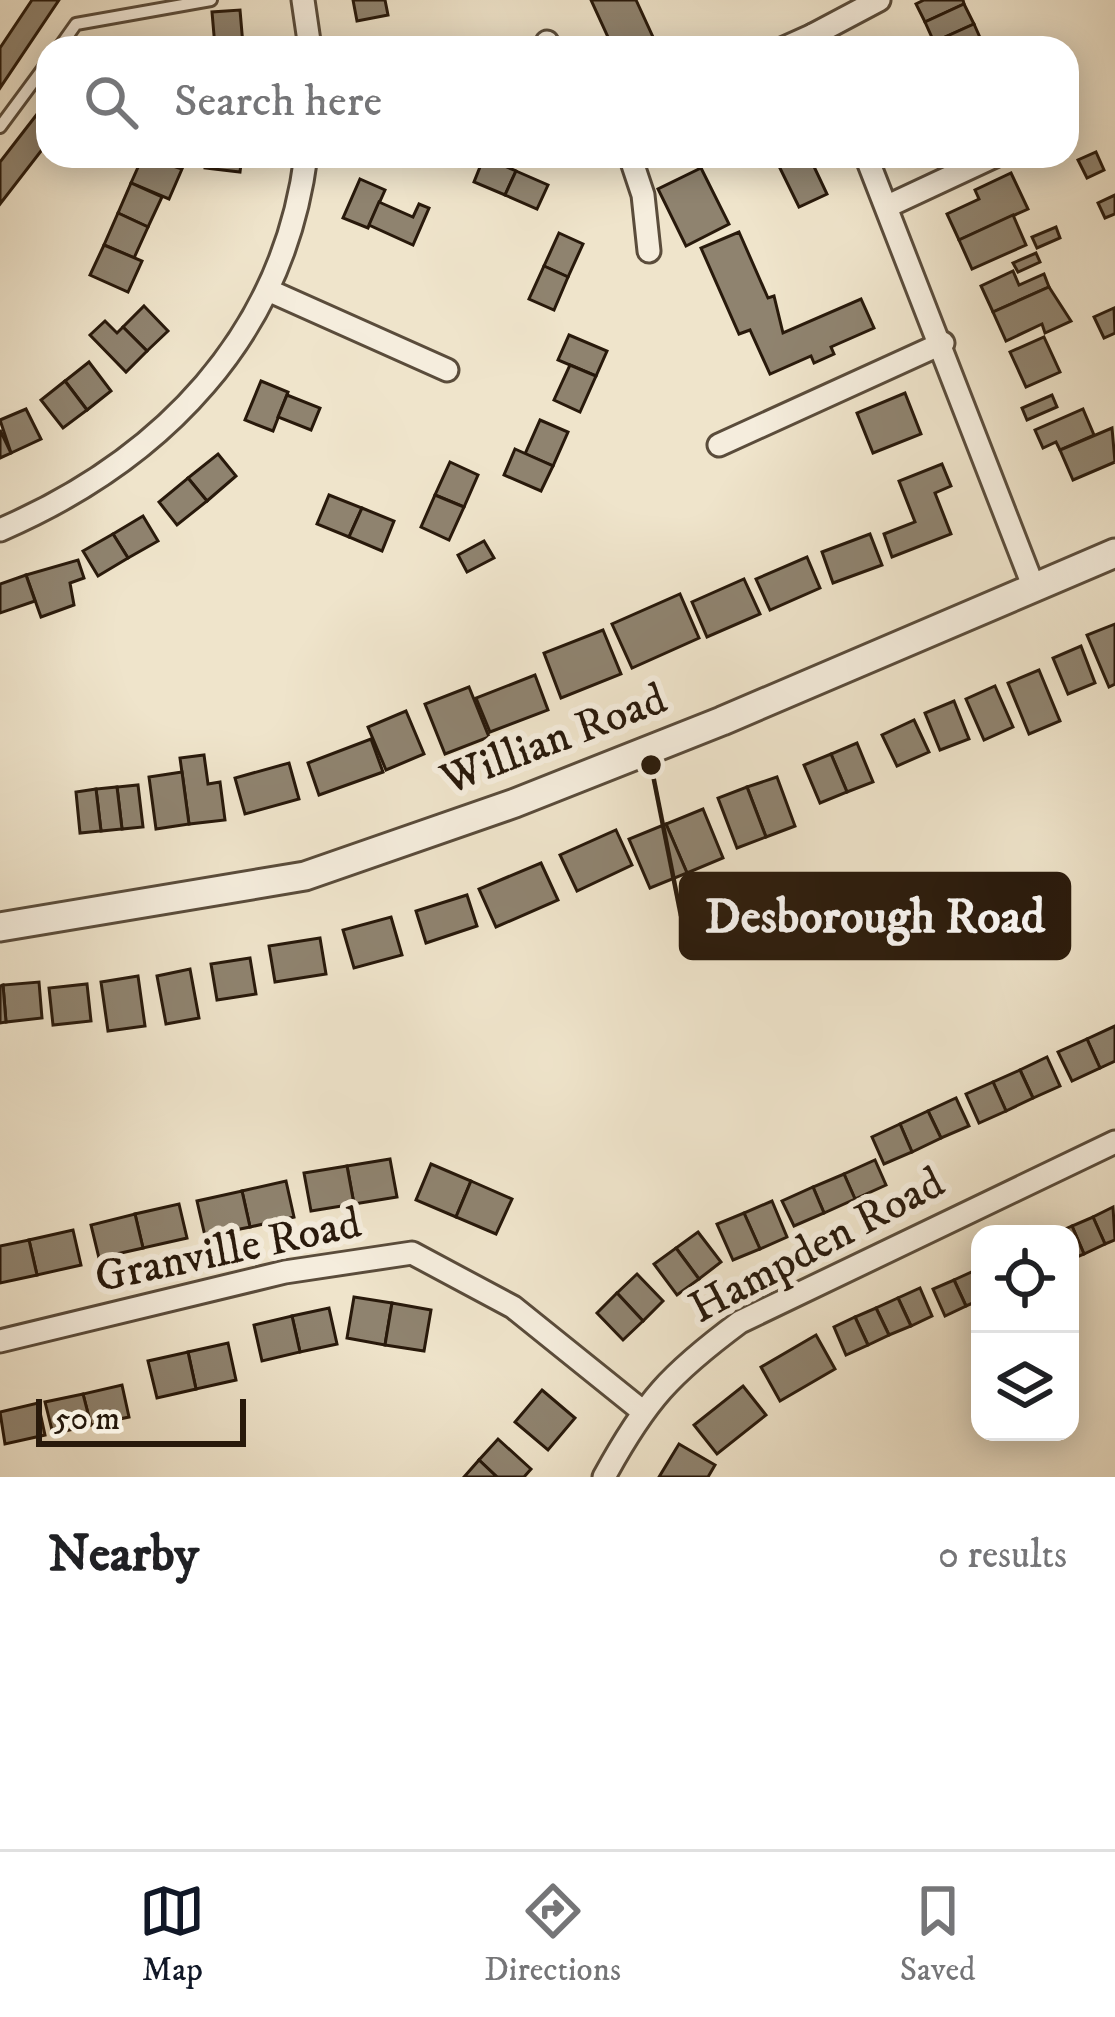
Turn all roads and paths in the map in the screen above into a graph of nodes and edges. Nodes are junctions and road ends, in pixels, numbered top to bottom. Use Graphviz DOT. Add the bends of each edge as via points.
graph roads {
  1 [pos="211,0"];
  2 [pos="303,0"];
  3 [pos="879,0"];
  4 [pos="67,36"];
  5 [pos="308,36"];
  6 [pos="824,36"];
  7 [pos="36,78"];
  8 [pos="0,127"];
  9 [pos="305,168"];
  10 [pos="634,168"];
  11 [pos="871,168"];
  12 [pos="969,168"];
  13 [pos="888,206"];
  14 [pos="649,251"];
  15 [pos="270,291"];
  16 [pos="943,343"];
  17 [pos="447,370"];
  18 [pos="718,445"];
  19 [pos="0,530"];
  20 [pos="1115,553"];
  21 [pos="1034,589"];
  22 [pos="0,927"];
  23 [pos="1115,1142"];
  24 [pos="0,1341"];
  25 [pos="641,1410"];
  26 [pos="604,1477"];
  1 -- 4 [label="lane" via="76,24"];
  2 -- 5 [label="street"];
  3 -- 6 [label="street"];
  7 -- 8 [label="lane"];
  9 -- 15 [label="street"];
  10 -- 14 [label="street"];
  11 -- 13 [label="street"];
  12 -- 13 [label="street"];
  13 -- 16 [label="street"];
  15 -- 17 [label="street"];
  15 -- 19 [label="street" via="231,357 184,409 72,499"];
  16 -- 18 [label="street"];
  16 -- 21 [label="street"];
  20 -- 21 [label="street, Willian Road"];
  21 -- 22 [label="street, Willian Road" via="577,778 305,876"];
  23 -- 25 [label="street, Hampden Road" via="740,1322 689,1359"];
  24 -- 25 [label="street, Granville Road" via="285,1272 412,1253 513,1307"];
  25 -- 26 [label="street, Hampden Road"];
}
